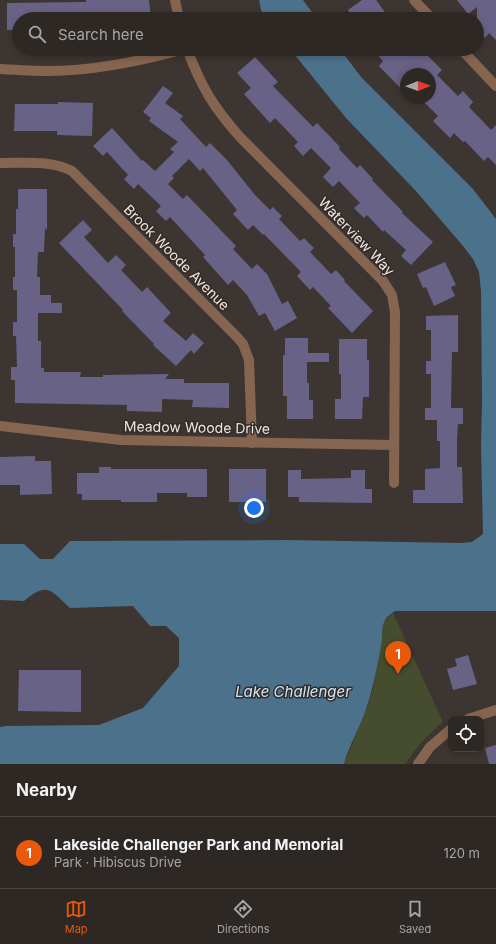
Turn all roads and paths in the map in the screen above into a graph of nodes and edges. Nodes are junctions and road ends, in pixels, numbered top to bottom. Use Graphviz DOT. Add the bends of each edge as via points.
graph roads {
  1 [pos="175,0"];
  2 [pos="414,0"];
  3 [pos="178,12"];
  4 [pos="425,12"];
  5 [pos="155,56"];
  6 [pos="189,56"];
  7 [pos="468,56"];
  8 [pos="0,69"];
  9 [pos="496,86"];
  10 [pos="0,163"];
  11 [pos="0,426"];
  12 [pos="252,443"];
  13 [pos="394,444"];
  14 [pos="394,484"];
  15 [pos="496,710"];
  16 [pos="477,716"];
  17 [pos="448,732"];
  18 [pos="418,764"];
  1 -- 3 [label="street"];
  2 -- 4 [label="street"];
  5 -- 8 [label="street" via="89,68 50,71"];
  6 -- 13 [label="street, Waterview Way" via="196,75 220,115 388,287 395,312"];
  7 -- 9 [label="street"];
  10 -- 12 [label="street, Brook Woode Avenue" via="47,163 72,171 237,336 249,360"];
  11 -- 12 [label="street, Meadow Woode Drive" via="121,440"];
  12 -- 13 [label="street, Meadow Woode Drive"];
  13 -- 14 [label="street, Waterview Way"];
  15 -- 16 [label="street"];
  17 -- 18 [label="street" via="430,747"];
}
